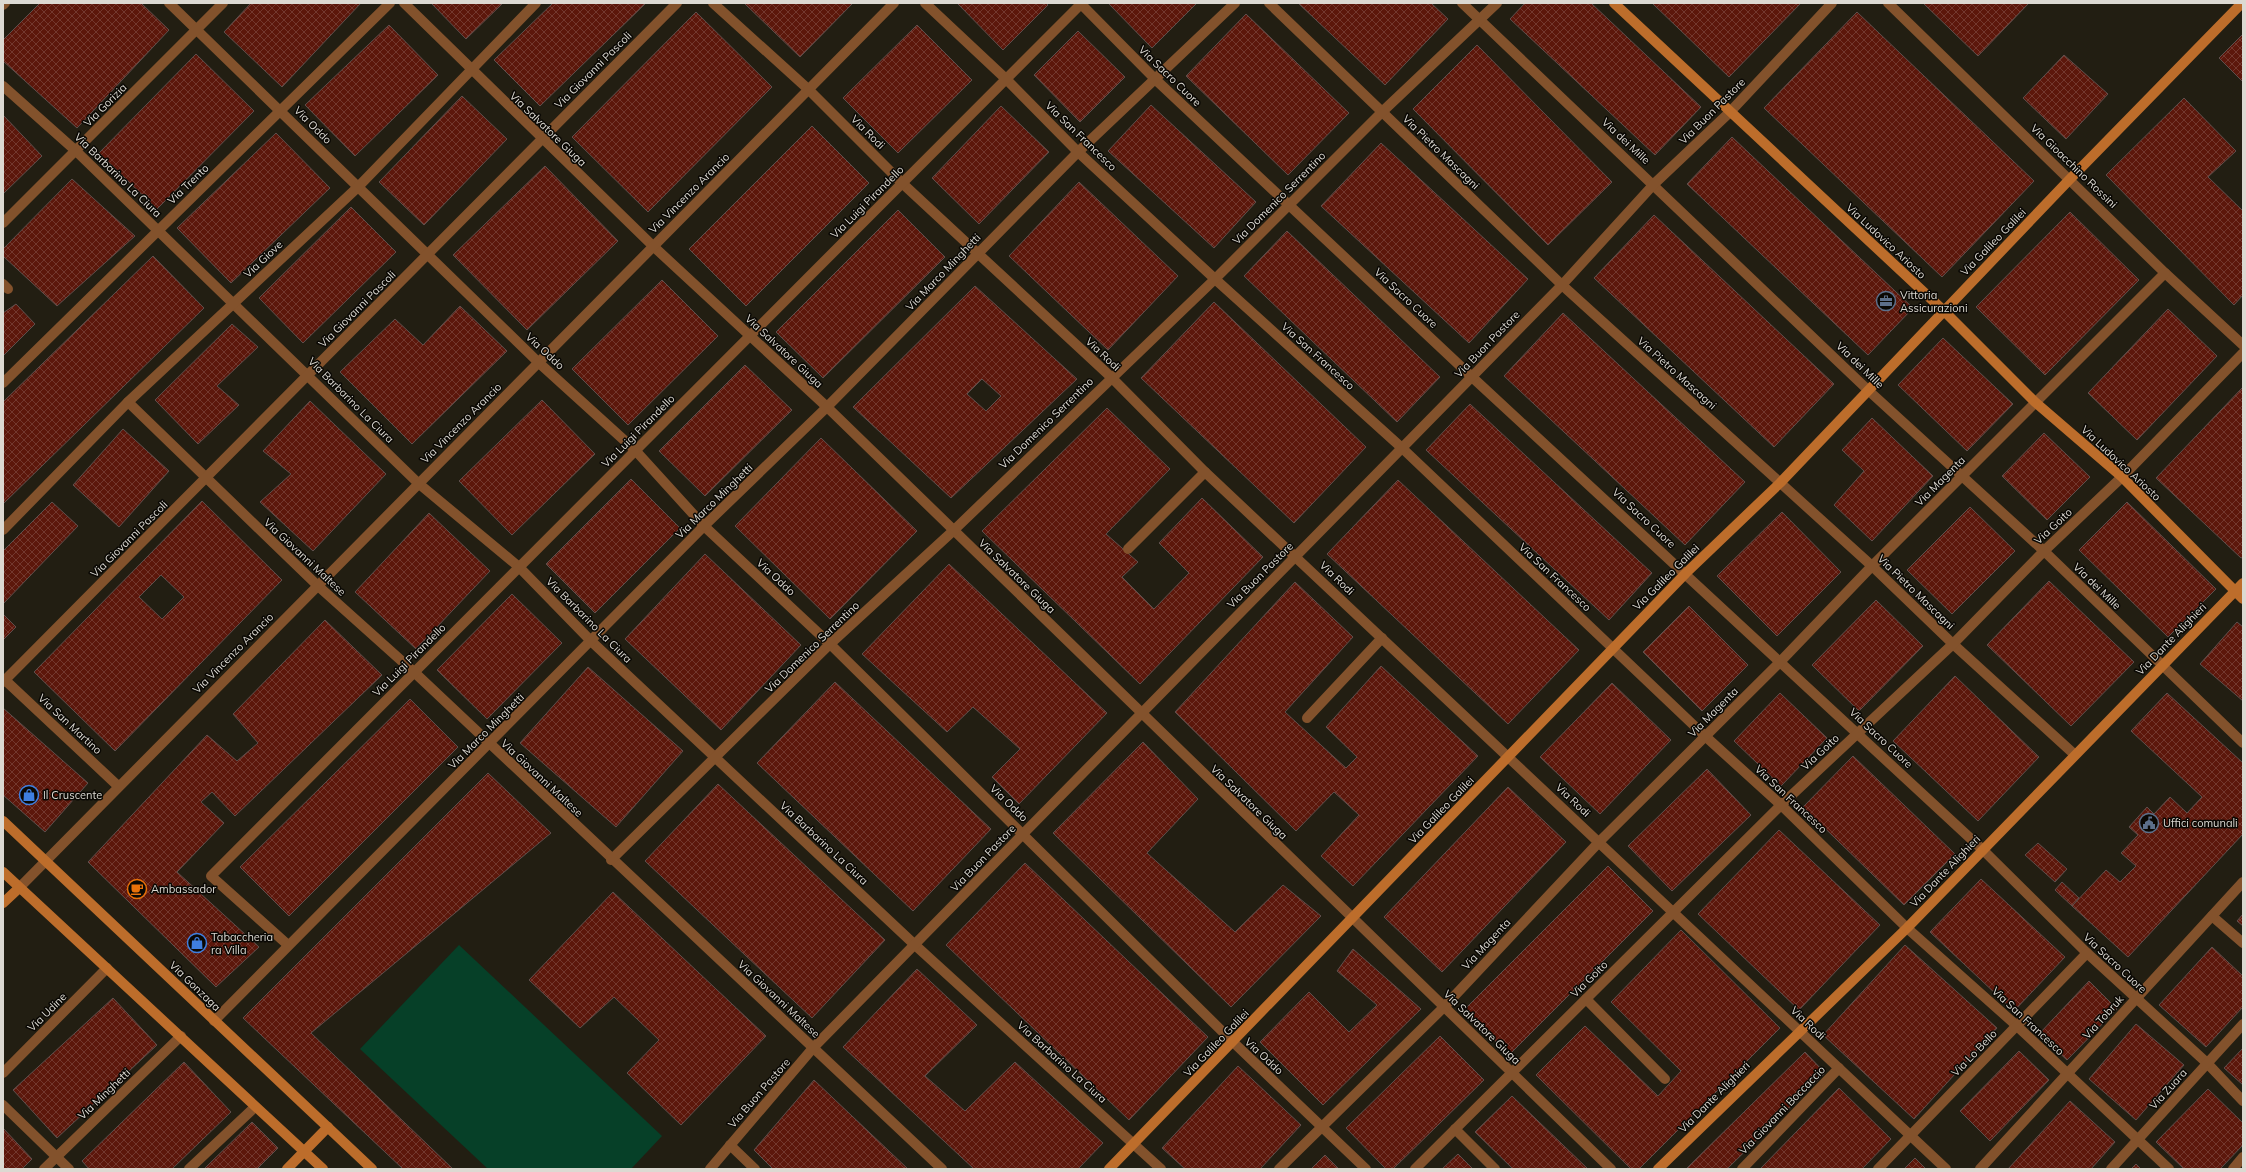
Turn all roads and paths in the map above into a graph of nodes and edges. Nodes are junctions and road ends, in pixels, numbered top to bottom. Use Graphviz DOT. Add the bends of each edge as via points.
graph roads {
  1 [pos="169,3"];
  2 [pos="223,3"];
  3 [pos="390,3"];
  4 [pos="404,3"];
  5 [pos="536,3"];
  6 [pos="677,3"];
  7 [pos="713,3"];
  8 [pos="894,3"];
  9 [pos="926,3"];
  10 [pos="1081,3"];
  11 [pos="1235,3"];
  12 [pos="1269,3"];
  13 [pos="1462,3"];
  14 [pos="1497,3"];
  15 [pos="1614,3"];
  16 [pos="1832,3"];
  17 [pos="1888,3"];
  18 [pos="2242,3"];
  19 [pos="1479,19"];
  20 [pos="195,30"];
  21 [pos="470,70"];
  22 [pos="1006,79"];
  23 [pos="1156,80"];
  24 [pos="3,86"];
  25 [pos="808,89"];
  26 [pos="281,111"];
  27 [pos="1382,112"];
  28 [pos="1730,112"];
  29 [pos="542,139"];
  30 [pos="76,151"];
  31 [pos="1078,152"];
  32 [pos="2070,178"];
  33 [pos="902,183"];
  34 [pos="1654,184"];
  35 [pos="358,187"];
  36 [pos="1290,205"];
  37 [pos="3,223"];
  38 [pos="158,230"];
  39 [pos="653,246"];
  40 [pos="428,254"];
  41 [pos="978,254"];
  42 [pos="2165,273"];
  43 [pos="1215,280"];
  44 [pos="1562,285"];
  45 [pos="233,303"];
  46 [pos="1944,311"];
  47 [pos="749,336"];
  48 [pos="2243,345"];
  49 [pos="2243,353"];
  50 [pos="538,362"];
  51 [pos="308,374"];
  52 [pos="1111,377"];
  53 [pos="1472,377"];
  54 [pos="3,383"];
  55 [pos="1869,391"];
  56 [pos="128,402"];
  57 [pos="2035,402"];
  58 [pos="827,408"];
  59 [pos="1402,448"];
  60 [pos="635,450"];
  61 [pos="1206,472"];
  62 [pos="1961,476"];
  63 [pos="206,478"];
  64 [pos="2122,478"];
  65 [pos="1780,482"];
  66 [pos="418,483"];
  67 [pos="704,526"];
  68 [pos="3,530"];
  69 [pos="953,531"];
  70 [pos="1128,549"];
  71 [pos="2044,551"];
  72 [pos="1296,556"];
  73 [pos="1872,566"];
  74 [pos="519,567"];
  75 [pos="1686,573"];
  76 [pos="2243,583"];
  77 [pos="317,585"];
  78 [pos="2235,591"];
  79 [pos="2243,598"];
  80 [pos="1382,638"];
  81 [pos="592,641"];
  82 [pos="830,644"];
  83 [pos="1953,644"];
  84 [pos="1612,648"];
  85 [pos="1780,662"];
  86 [pos="2162,666"];
  87 [pos="414,672"];
  88 [pos="4,681"];
  89 [pos="1140,713"];
  90 [pos="1307,718"];
  91 [pos="1858,733"];
  92 [pos="1705,736"];
  93 [pos="2243,743"];
  94 [pos="489,745"];
  95 [pos="2074,754"];
  96 [pos="715,757"];
  97 [pos="1509,757"];
  98 [pos="118,786"];
  99 [pos="1781,805"];
  100 [pos="3,820"];
  101 [pos="1024,834"];
  102 [pos="1600,842"];
  103 [pos="1983,850"];
  104 [pos="45,860"];
  105 [pos="611,860"];
  106 [pos="3,872"];
  107 [pos="2243,882"];
  108 [pos="19,888"];
  109 [pos="3,903"];
  110 [pos="1674,912"];
  111 [pos="2212,916"];
  112 [pos="1353,919"];
  113 [pos="1907,928"];
  114 [pos="2243,943"];
  115 [pos="288,945"];
  116 [pos="915,945"];
  117 [pos="2087,953"];
  118 [pos="107,968"];
  119 [pos="1586,999"];
  120 [pos="2136,999"];
  121 [pos="1444,1007"];
  122 [pos="214,1021"];
  123 [pos="2243,1024"];
  124 [pos="2017,1026"];
  125 [pos="1799,1030"];
  126 [pos="181,1036"];
  127 [pos="1232,1042"];
  128 [pos="814,1048"];
  129 [pos="2207,1063"];
  130 [pos="1839,1068"];
  131 [pos="3,1073"];
  132 [pos="1512,1073"];
  133 [pos="2068,1074"];
  134 [pos="1665,1079"];
  135 [pos="2243,1101"];
  136 [pos="3,1105"];
  137 [pos="255,1107"];
  138 [pos="1321,1126"];
  139 [pos="328,1128"];
  140 [pos="1455,1129"];
  141 [pos="1910,1135"];
  142 [pos="2137,1140"];
  143 [pos="1135,1144"];
  144 [pos="730,1145"];
  145 [pos="305,1152"];
  146 [pos="57,1157"];
  147 [pos="2243,1158"];
  148 [pos="44,1169"];
  149 [pos="69,1169"];
  150 [pos="189,1169"];
  151 [pos="287,1169"];
  152 [pos="323,1169"];
  153 [pos="372,1169"];
  154 [pos="710,1169"];
  155 [pos="755,1169"];
  156 [pos="942,1169"];
  157 [pos="1110,1169"];
  158 [pos="1161,1169"];
  159 [pos="1278,1169"];
  160 [pos="1366,1169"];
  161 [pos="1415,1169"];
  162 [pos="1495,1169"];
  163 [pos="1611,1169"];
  164 [pos="1658,1169"];
  165 [pos="1742,1169"];
  166 [pos="1878,1169"];
  167 [pos="1946,1169"];
  168 [pos="1980,1169"];
  169 [pos="2111,1169"];
  170 [pos="2169,1169"];
  171 [pos="2233,1169"];
  1 -- 20 [label="street, Via Oddo"];
  2 -- 20 [label="street, Via Gorizia"];
  3 -- 26 [label="street, Via Trento"];
  4 -- 21 [label="street, Via Salvatore Giuga"];
  5 -- 21 [label="street, Via Giove"];
  6 -- 29 [label="street, Via Giovanni Pascoli"];
  7 -- 25 [label="street, Via Rodi"];
  8 -- 25 [label="street, Via Vincenzo Arancio"];
  9 -- 22 [label="street, Via San Francesco"];
  10 -- 22 [label="street, Via Luigi Pirandello"];
  10 -- 23 [label="street, Via Sacro Cuore"];
  11 -- 23 [label="street, Via Marco Minghetti"];
  12 -- 27 [label="street, Via Pietro Mascagni"];
  13 -- 19 [label="street, Via dei Mille"];
  14 -- 19 [label="street, Via Domenico Serrentino"];
  15 -- 28 [label="street, Via Ludovico Ariosto"];
  16 -- 28 [label="street, Via Buon Pastore"];
  17 -- 32 [label="street, Via Gioacchino Rossini"];
  18 -- 32 [label="street, Via Galileo Galilei"];
  19 -- 27 [label="street, Via Domenico Serrentino"];
  19 -- 34 [label="street, Via dei Mille"];
  20 -- 26 [label="street, Via Oddo"];
  20 -- 30 [label="street, Via Gorizia"];
  21 -- 29 [label="street, Via Salvatore Giuga"];
  21 -- 35 [label="street, Via Giove"];
  22 -- 31 [label="street, Via San Francesco"];
  22 -- 33 [label="street, Via Luigi Pirandello"];
  23 -- 31 [label="street, Via Marco Minghetti"];
  23 -- 36 [label="street, Via Sacro Cuore"];
  24 -- 30 [label="street, Via Barbarino La Ciura"];
  25 -- 33 [label="street, Via Rodi"];
  25 -- 39 [label="street, Via Vincenzo Arancio"];
  26 -- 35 [label="street, Via Oddo"];
  26 -- 38 [label="street, Via Trento"];
  27 -- 36 [label="street, Via Domenico Serrentino"];
  27 -- 44 [label="street, Via Pietro Mascagni"];
  28 -- 34 [label="street, Via Buon Pastore"];
  28 -- 46 [label="street, Via Ludovico Ariosto"];
  29 -- 39 [label="street, Via Salvatore Giuga"];
  29 -- 40 [label="street, Via Giovanni Pascoli"];
  30 -- 37 [label="street, Via Gorizia"];
  30 -- 38 [label="street, Via Barbarino La Ciura"];
  31 -- 41 [label="street, Via Marco Minghetti"];
  31 -- 43 [label="street, Via San Francesco"];
  32 -- 42 [label="street, Via Gioacchino Rossini"];
  32 -- 46 [label="street, Via Galileo Galilei"];
  33 -- 41 [label="street, Via Rodi"];
  33 -- 47 [label="street, Via Luigi Pirandello"];
  34 -- 44 [label="street, Via Buon Pastore"];
  34 -- 55 [label="street, Via dei Mille"];
  35 -- 40 [label="street, Via Oddo"];
  35 -- 45 [label="street, Via Giove"];
  36 -- 43 [label="street, Via Domenico Serrentino"];
  36 -- 53 [label="street, Via Sacro Cuore"];
  38 -- 45 [label="street, Via Barbarino La Ciura"];
  38 -- 54 [label="street, Via Trento"];
  39 -- 47 [label="street, Via Salvatore Giuga"];
  39 -- 50 [label="street, Via Vincenzo Arancio"];
  40 -- 50 [label="street, Via Oddo"];
  40 -- 51 [label="street, Via Giovanni Pascoli"];
  41 -- 52 [label="street, Via Rodi"];
  41 -- 58 [label="street, Via Marco Minghetti"];
  42 -- 48 [label="street, Via Gioacchino Rossini"];
  42 -- 57 [label="street, Via Magenta"];
  43 -- 52 [label="street, Via Domenico Serrentino"];
  43 -- 59 [label="street, Via San Francesco"];
  44 -- 53 [label="street, Via Buon Pastore"];
  44 -- 65 [label="street, Via Pietro Mascagni"];
  45 -- 51 [label="street, Via Barbarino La Ciura"];
  45 -- 56 [label="street, Via Giove"];
  46 -- 55 [label="street, Via Galileo Galilei"];
  46 -- 57 [label="street, Via Ludovico Ariosto"];
  47 -- 58 [label="street, Via Salvatore Giuga"];
  47 -- 60 [label="street, Via Luigi Pirandello"];
  49 -- 64 [label="street, Via Goito"];
  50 -- 60 [label="street, Via Oddo"];
  50 -- 66 [label="street, Via Vincenzo Arancio"];
  51 -- 63 [label="street, Via Giovanni Pascoli"];
  51 -- 66 [label="street, Via Barbarino La Ciura"];
  52 -- 61 [label="street, Via Rodi"];
  52 -- 69 [label="street, Via Domenico Serrentino"];
  53 -- 59 [label="street, Via Buon Pastore"];
  53 -- 75 [label="street, Via Sacro Cuore"];
  55 -- 62 [label="street, Via dei Mille"];
  55 -- 65 [label="street, Via Galileo Galilei"];
  56 -- 63 [label="street, Via Giovanni Maltese"];
  56 -- 68 [label="street, Via Giove"];
  57 -- 62 [label="street, Via Magenta"];
  57 -- 64 [label="street, Via Ludovico Ariosto"];
  58 -- 67 [label="street, Via Marco Minghetti"];
  58 -- 69 [label="street, Via Salvatore Giuga"];
  59 -- 72 [label="street, Via Buon Pastore"];
  59 -- 84 [label="street, Via San Francesco"];
  60 -- 67 [label="street, Via Oddo"];
  60 -- 74 [label="street, Via Luigi Pirandello"];
  61 -- 70 [label="street"];
  61 -- 72 [label="street, Via Rodi"];
  62 -- 71 [label="street, Via dei Mille"];
  62 -- 73 [label="street, Via Magenta"];
  63 -- 77 [label="street, Via Giovanni Maltese"];
  63 -- 88 [label="street, Via Giovanni Pascoli"];
  64 -- 71 [label="street, Via Goito"];
  64 -- 78 [label="street, Via Ludovico Ariosto"];
  65 -- 73 [label="street, Via Pietro Mascagni"];
  65 -- 75 [label="street, Via Galileo Galilei"];
  66 -- 74 [label="street, Via Barbarino La Ciura"];
  66 -- 77 [label="street, Via Vincenzo Arancio"];
  67 -- 81 [label="street, Via Marco Minghetti"];
  67 -- 82 [label="street, Via Oddo"];
  69 -- 82 [label="street, Via Domenico Serrentino"];
  69 -- 89 [label="street, Via Salvatore Giuga"];
  71 -- 83 [label="street, Via Goito"];
  71 -- 86 [label="street, Via dei Mille"];
  72 -- 80 [label="street, Via Rodi"];
  72 -- 89 [label="street, Via Buon Pastore"];
  73 -- 83 [label="street, Via Pietro Mascagni"];
  73 -- 85 [label="street, Via Magenta"];
  74 -- 81 [label="street, Via Barbarino La Ciura"];
  74 -- 87 [label="street, Via Luigi Pirandello"];
  75 -- 84 [label="street, Via Galileo Galilei"];
  75 -- 85 [label="street, Via Sacro Cuore"];
  76 -- 78 [label="street, Via Dante Alighieri"];
  77 -- 87 [label="street, Via Giovanni Maltese"];
  77 -- 98 [label="street, Via Vincenzo Arancio"];
  78 -- 79 [label="street, Via Ludovico Ariosto"];
  78 -- 86 [label="street, Via Dante Alighieri"];
  80 -- 90 [label="street"];
  80 -- 97 [label="street, Via Rodi"];
  81 -- 94 [label="street, Via Marco Minghetti"];
  81 -- 96 [label="street, Via Barbarino La Ciura"];
  82 -- 96 [label="street, Via Domenico Serrentino"];
  82 -- 101 [label="street, Via Oddo"];
  83 -- 91 [label="street, Via Goito"];
  83 -- 95 [label="street, Via Pietro Mascagni"];
  84 -- 92 [label="street, Via San Francesco"];
  84 -- 97 [label="street, Via Galileo Galilei"];
  85 -- 91 [label="street, Via Sacro Cuore"];
  85 -- 92 [label="street, Via Magenta"];
  86 -- 93 [label="street, Via dei Mille"];
  86 -- 95 [label="street, Via Dante Alighieri"];
  87 -- 94 [label="street, Via Giovanni Maltese"];
  87 -- 115 [label="street, Via Luigi Pirandello" via="211,876"];
  88 -- 98 [label="street, Via San Martino"];
  89 -- 101 [label="street, Via Buon Pastore"];
  89 -- 112 [label="street, Via Salvatore Giuga"];
  91 -- 99 [label="street, Via Goito"];
  91 -- 103 [label="street, Via Sacro Cuore"];
  92 -- 99 [label="street, Via San Francesco"];
  92 -- 102 [label="street, Via Magenta"];
  94 -- 105 [label="street, Via Giovanni Maltese"];
  94 -- 115 [label="street, Via Marco Minghetti"];
  95 -- 103 [label="street, Via Dante Alighieri"];
  96 -- 105 [label="street, Via Domenico Serrentino"];
  96 -- 116 [label="street, Via Barbarino La Ciura"];
  97 -- 102 [label="street, Via Rodi"];
  97 -- 112 [label="street, Via Galileo Galilei"];
  98 -- 104 [label="street, Via Vincenzo Arancio"];
  99 -- 110 [label="street, Via Goito"];
  99 -- 113 [label="street, Via San Francesco"];
  100 -- 104 [label="street, Via Gonzaga"];
  101 -- 116 [label="street, Via Buon Pastore"];
  101 -- 127 [label="street, Via Oddo"];
  102 -- 110 [label="street, Via Rodi"];
  102 -- 121 [label="street, Via Magenta"];
  103 -- 113 [label="street, Via Dante Alighieri"];
  103 -- 117 [label="street, Via Sacro Cuore"];
  104 -- 108 [label="street, Via Vincenzo Arancio"];
  104 -- 122 [label="street, Via Gonzaga"];
  105 -- 128 [label="street, Via Giovanni Maltese"];
  106 -- 108 [label="street"];
  107 -- 111 [label="street, Via Tobruk"];
  108 -- 109 [label="street"];
  108 -- 118 [label="street"];
  110 -- 119 [label="street, Via Goito"];
  110 -- 125 [label="street, Via Rodi"];
  111 -- 114 [label="street"];
  111 -- 120 [label="street, Via Tobruk"];
  112 -- 121 [label="street, Via Salvatore Giuga"];
  112 -- 127 [label="street, Via Galileo Galilei"];
  113 -- 124 [label="street, Via San Francesco"];
  113 -- 125 [label="street, Via Dante Alighieri"];
  115 -- 122 [label="street, Via Marco Minghetti"];
  116 -- 128 [label="street, Via Buon Pastore"];
  116 -- 143 [label="street, Via Barbarino La Ciura"];
  117 -- 120 [label="street, Via Sacro Cuore"];
  117 -- 124 [label="street, Via Lo Bello"];
  118 -- 126 [label="street"];
  118 -- 131 [label="street, Via Udine"];
  119 -- 132 [label="street, Via Goito"];
  119 -- 134 [label="street"];
  120 -- 129 [label="street, Via Sacro Cuore"];
  120 -- 133 [label="street, Via Tobruk"];
  121 -- 132 [label="street, Via Salvatore Giuga"];
  121 -- 138 [label="street, Via Magenta"];
  122 -- 139 [label="street, Via Gonzaga"];
  123 -- 129 [label="street, Via Zuara"];
  124 -- 133 [label="street, Via San Francesco"];
  124 -- 141 [label="street, Via Lo Bello"];
  125 -- 130 [label="street, Via Rodi"];
  125 -- 164 [label="street, Via Dante Alighieri"];
  126 -- 137 [label="street"];
  126 -- 146 [label="street, Via Minghetti"];
  127 -- 138 [label="street, Via Oddo"];
  127 -- 143 [label="street, Via Galileo Galilei"];
  128 -- 144 [label="street, Via Buon Pastore"];
  128 -- 156 [label="street, Via Giovanni Maltese"];
  129 -- 135 [label="street, Via Sacro Cuore"];
  129 -- 142 [label="street, Via Zuara"];
  130 -- 141 [label="street, Via Rodi"];
  130 -- 165 [label="street, Via Giovanni Boccaccio"];
  132 -- 140 [label="street, Via Goito"];
  132 -- 163 [label="street, Via Salvatore Giuga"];
  133 -- 142 [label="street, Via San Francesco"];
  133 -- 168 [label="street, Via Tobruk"];
  136 -- 146 [label="street"];
  137 -- 145 [label="street"];
  137 -- 150 [label="street"];
  138 -- 159 [label="street, Via Magenta"];
  138 -- 160 [label="street, Via Oddo"];
  139 -- 145 [label="street"];
  139 -- 153 [label="street, Via Gonzaga"];
  140 -- 161 [label="street, Via Goito"];
  140 -- 162 [label="street"];
  141 -- 166 [label="street, Via Lo Bello"];
  141 -- 167 [label="street, Via Rodi"];
  142 -- 169 [label="street, Via Zuara"];
  142 -- 170 [label="street, Via San Francesco"];
  143 -- 157 [label="street, Via Galileo Galilei"];
  143 -- 158 [label="street, Via Barbarino La Ciura"];
  144 -- 154 [label="street, Via Buon Pastore"];
  144 -- 155 [label="street"];
  145 -- 151 [label="street"];
  145 -- 152 [label="street"];
  146 -- 148 [label="street, Via Minghetti"];
  146 -- 149 [label="street"];
  147 -- 171 [label="street"];
}
